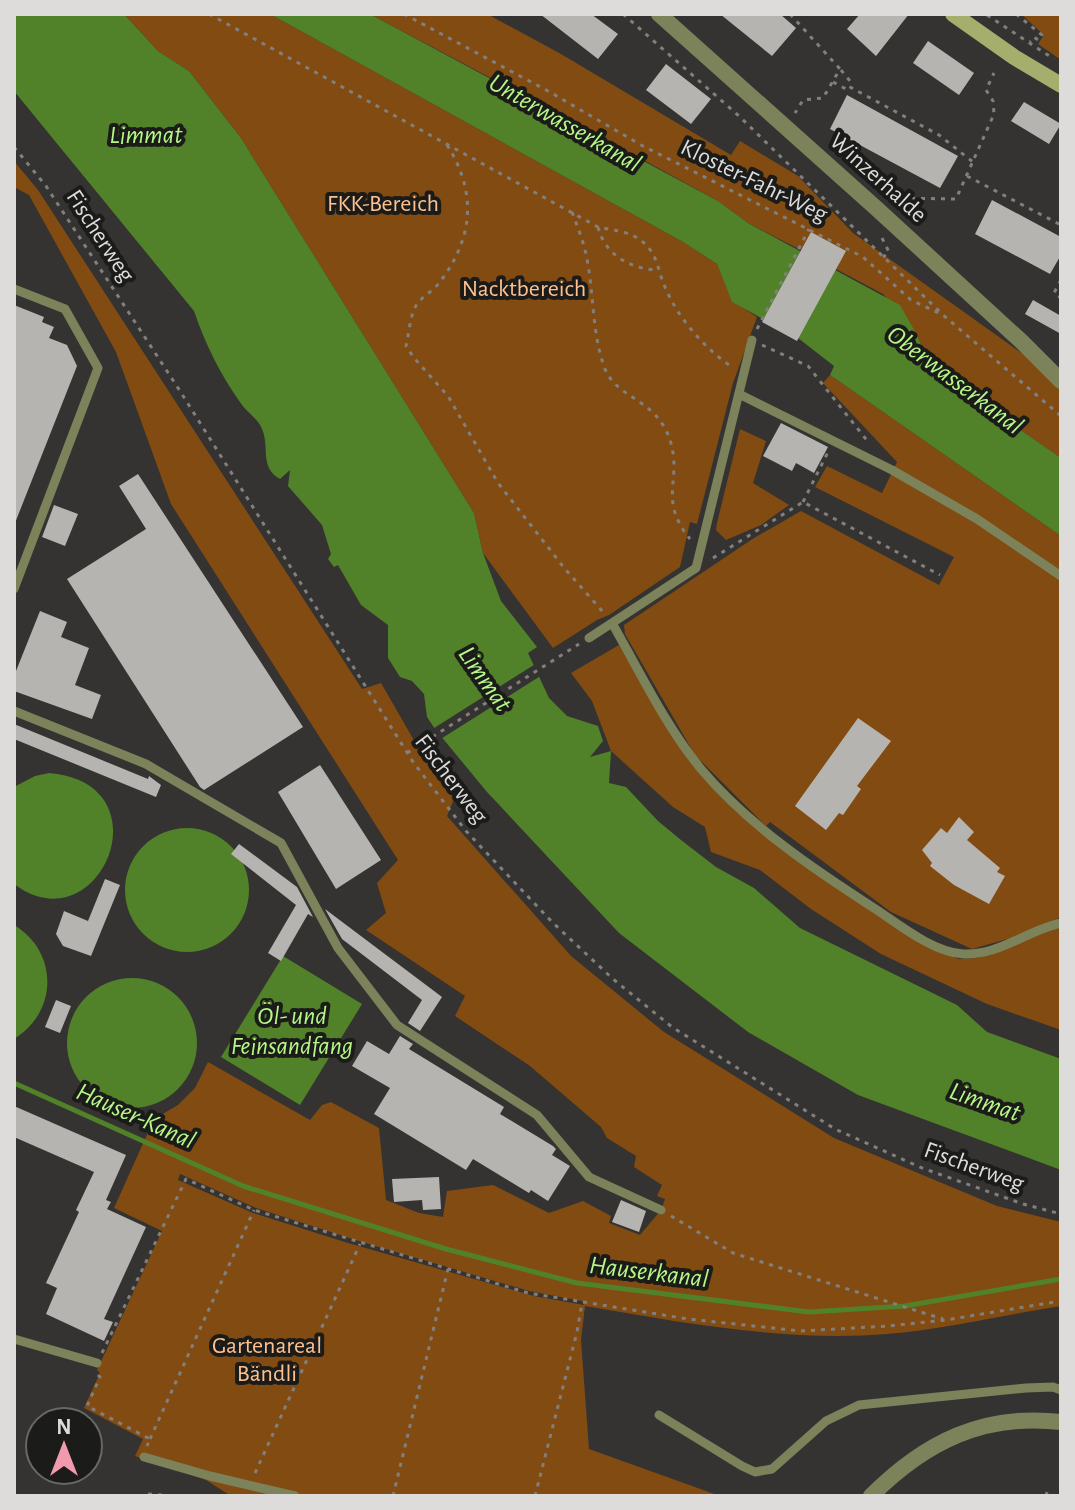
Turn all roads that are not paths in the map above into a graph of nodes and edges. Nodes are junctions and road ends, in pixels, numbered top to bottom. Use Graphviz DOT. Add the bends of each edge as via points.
graph roads {
  1 [pos="659,14"];
  2 [pos="953,14"];
  3 [pos="1061,85"];
  4 [pos="14,289"];
  5 [pos="752,340"];
  6 [pos="1061,381"];
  7 [pos="739,394"];
  8 [pos="1061,576"];
  9 [pos="14,589"];
  10 [pos="612,623"];
  11 [pos="589,638"];
  12 [pos="14,711"];
  13 [pos="1061,923"];
  14 [pos="661,1210"];
  15 [pos="14,1339"];
  16 [pos="97,1363"];
  17 [pos="1061,1390"];
  18 [pos="659,1415"];
  19 [pos="1061,1422"];
  20 [pos="144,1457"];
  21 [pos="295,1496"];
  22 [pos="871,1496"];
  1 -- 6 [label="street, Winzerhalde"];
  2 -- 3 [label="main road"];
  4 -- 9 [label="lane" via="65,309 98,368"];
  5 -- 7 [label="lane"];
  7 -- 8 [label="lane" via="904,477"];
  7 -- 10 [label="lane" via="696,568"];
  10 -- 11 [label="lane"];
  10 -- 13 [label="lane" via="702,770 753,820 820,873 934,945 960,954 983,952"];
  12 -- 14 [label="lane" via="146,764 281,843 338,948 397,1025 537,1115 589,1177"];
  15 -- 16 [label="lane"];
  17 -- 18 [label="lane" via="1026,1388 859,1405 826,1421 781,1464 764,1472 742,1466"];
  19 -- 22 [label="street" via="1001,1423 962,1433 926,1449"];
  20 -- 21 [label="lane"];
}
